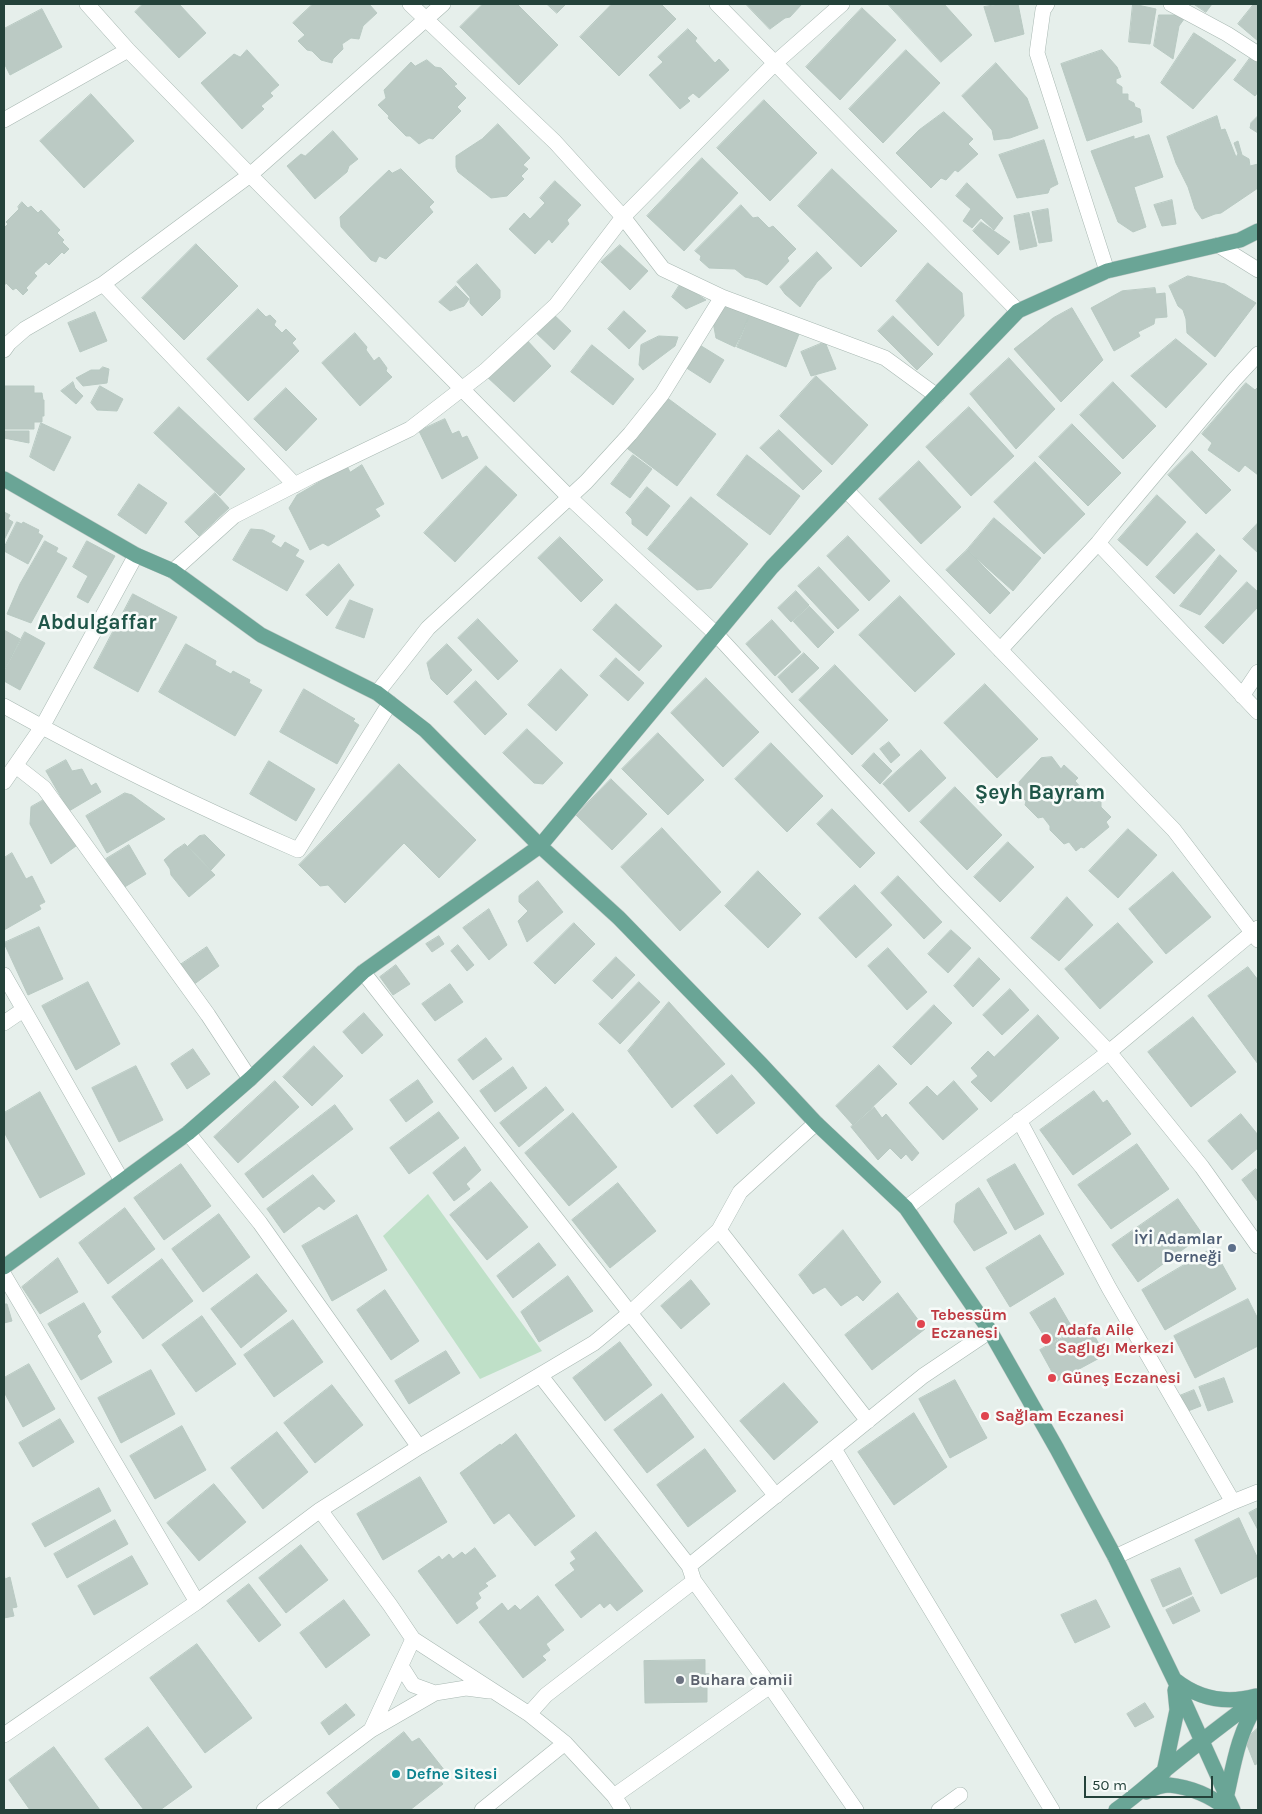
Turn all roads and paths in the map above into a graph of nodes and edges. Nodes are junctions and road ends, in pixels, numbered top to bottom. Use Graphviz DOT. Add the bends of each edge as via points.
graph roads {
  1 [pos="87,4"];
  2 [pos="410,4"];
  3 [pos="443,4"];
  4 [pos="716,4"];
  5 [pos="842,4"];
  6 [pos="1047,4"];
  7 [pos="1171,4"];
  8 [pos="426,19"];
  9 [pos="128,50"];
  10 [pos="1258,54"];
  11 [pos="775,63"];
  12 [pos="4,120"];
  13 [pos="250,175"];
  14 [pos="623,217"];
  15 [pos="1258,231"];
  16 [pos="1218,245"];
  17 [pos="1258,270"];
  18 [pos="1107,271"];
  19 [pos="103,284"];
  20 [pos="722,297"];
  21 [pos="1018,311"];
  22 [pos="5,344"];
  23 [pos="1258,354"];
  24 [pos="463,388"];
  25 [pos="937,396"];
  26 [pos="4,479"];
  27 [pos="295,485"];
  28 [pos="846,490"];
  29 [pos="569,497"];
  30 [pos="1098,544"];
  31 [pos="136,555"];
  32 [pos="173,571"];
  33 [pos="716,634"];
  34 [pos="1000,650"];
  35 [pos="1258,672"];
  36 [pos="377,693"];
  37 [pos="1242,696"];
  38 [pos="390,703"];
  39 [pos="4,706"];
  40 [pos="1258,712"];
  41 [pos="42,727"];
  42 [pos="16,766"];
  43 [pos="4,782"];
  44 [pos="540,846"];
  45 [pos="1257,934"];
  46 [pos="363,972"];
  47 [pos="4,975"];
  48 [pos="22,1010"];
  49 [pos="4,1023"];
  50 [pos="1108,1052"];
  51 [pos="250,1079"];
  52 [pos="1019,1120"];
  53 [pos="816,1123"];
  54 [pos="188,1133"];
  55 [pos="122,1181"];
  56 [pos="906,1208"];
  57 [pos="720,1230"];
  58 [pos="1258,1246"];
  59 [pos="4,1267"];
  60 [pos="4,1275"];
  61 [pos="630,1313"];
  62 [pos="990,1331"];
  63 [pos="540,1375"];
  64 [pos="868,1421"];
  65 [pos="420,1447"];
  66 [pos="834,1449"];
  67 [pos="1258,1492"];
  68 [pos="776,1496"];
  69 [pos="1233,1502"];
  70 [pos="320,1510"];
  71 [pos="1115,1557"];
  72 [pos="691,1573"];
  73 [pos="196,1602"];
  74 [pos="412,1639"];
  75 [pos="401,1666"];
  76 [pos="1174,1678"];
  77 [pos="770,1686"];
  78 [pos="494,1692"];
  79 [pos="435,1693"];
  80 [pos="1258,1697"];
  81 [pos="1258,1703"];
  82 [pos="529,1714"];
  83 [pos="371,1730"];
  84 [pos="4,1735"];
  85 [pos="1202,1741"];
  86 [pos="565,1743"];
  87 [pos="1164,1772"];
  88 [pos="1139,1794"];
  89 [pos="1227,1794"];
  90 [pos="960,1795"];
  91 [pos="614,1796"];
  92 [pos="264,1810"];
  93 [pos="482,1810"];
  94 [pos="623,1810"];
  95 [pos="856,1810"];
  96 [pos="939,1810"];
  97 [pos="1052,1810"];
  98 [pos="1116,1810"];
  99 [pos="1228,1810"];
  100 [pos="1233,1810"];
  1 -- 9 [label="street"];
  2 -- 8 [label="street"];
  3 -- 8 [label="street"];
  4 -- 11 [label="street"];
  5 -- 11 [label="street"];
  6 -- 18 [label="street" via="1043,10 1037,52"];
  7 -- 10 [label="street"];
  8 -- 13 [label="street"];
  8 -- 14 [label="street" via="555,142"];
  9 -- 12 [label="street"];
  9 -- 13 [label="street"];
  11 -- 14 [label="street"];
  11 -- 21 [label="street"];
  13 -- 19 [label="street"];
  13 -- 24 [label="street"];
  14 -- 20 [label="street" via="662,269"];
  14 -- 24 [label="street" via="556,305"];
  15 -- 16 [label="main road" via="1240,240"];
  16 -- 17 [label="street"];
  16 -- 18 [label="main road"];
  18 -- 21 [label="main road"];
  19 -- 22 [label="street"];
  19 -- 27 [label="street"];
  20 -- 25 [label="street" via="885,358"];
  20 -- 29 [label="street" via="662,394 630,434"];
  21 -- 25 [label="main road"];
  23 -- 30 [label="street"];
  24 -- 27 [label="street" via="410,429"];
  24 -- 29 [label="street"];
  25 -- 28 [label="main road"];
  26 -- 31 [label="main road"];
  27 -- 32 [label="street" via="234,516"];
  28 -- 33 [label="main road" via="772,567"];
  28 -- 34 [label="street"];
  29 -- 33 [label="street"];
  29 -- 36 [label="street" via="428,628"];
  30 -- 34 [label="street"];
  30 -- 37 [label="street"];
  31 -- 32 [label="main road"];
  31 -- 41 [label="street"];
  32 -- 36 [label="main road" via="261,635"];
  33 -- 44 [label="main road"];
  33 -- 50 [label="street" via="946,883"];
  34 -- 45 [label="street" via="1174,830"];
  35 -- 37 [label="street"];
  36 -- 38 [label="main road"];
  37 -- 40 [label="street"];
  38 -- 41 [label="street" via="298,850 219,816"];
  38 -- 44 [label="main road" via="425,730"];
  39 -- 41 [label="street"];
  41 -- 42 [label="street"];
  42 -- 43 [label="street"];
  42 -- 51 [label="street" via="44,788 208,1015"];
  44 -- 46 [label="main road"];
  44 -- 53 [label="main road" via="619,918"];
  45 -- 50 [label="street"];
  46 -- 51 [label="main road"];
  46 -- 61 [label="street"];
  47 -- 48 [label="street"];
  48 -- 49 [label="street"];
  48 -- 55 [label="street"];
  50 -- 52 [label="street"];
  50 -- 58 [label="street" via="1202,1167"];
  51 -- 54 [label="main road"];
  52 -- 56 [label="street"];
  52 -- 69 [label="street" via="1109,1288"];
  53 -- 56 [label="main road"];
  53 -- 57 [label="street" via="740,1192"];
  54 -- 55 [label="main road"];
  54 -- 65 [label="street" via="260,1223"];
  55 -- 59 [label="main road"];
  56 -- 62 [label="main road"];
  57 -- 61 [label="street"];
  57 -- 64 [label="street"];
  60 -- 73 [label="street"];
  61 -- 63 [label="street" via="594,1343"];
  61 -- 68 [label="street"];
  62 -- 64 [label="street" via="923,1376"];
  62 -- 71 [label="main road"];
  63 -- 65 [label="street"];
  63 -- 72 [label="street"];
  64 -- 66 [label="street"];
  65 -- 70 [label="street"];
  66 -- 68 [label="street"];
  66 -- 97 [label="street"];
  67 -- 69 [label="street"];
  68 -- 72 [label="street"];
  69 -- 71 [label="street"];
  70 -- 73 [label="street"];
  70 -- 74 [label="street"];
  71 -- 76 [label="main road"];
  72 -- 77 [label="street"];
  72 -- 82 [label="street" via="546,1695"];
  73 -- 84 [label="street"];
  74 -- 75 [label="street"];
  74 -- 78 [label="street"];
  75 -- 79 [label="street" via="413,1685"];
  75 -- 83 [label="street"];
  76 -- 80 [label="main road" via="1201,1696 1239,1700"];
  76 -- 85 [label="main road"];
  76 -- 87 [label="main road" via="1177,1710"];
  77 -- 91 [label="street"];
  77 -- 95 [label="street"];
  78 -- 79 [label="street" via="466,1688"];
  78 -- 82 [label="street"];
  79 -- 83 [label="street"];
  80 -- 85 [label="main road"];
  81 -- 89 [label="main road" via="1239,1742"];
  82 -- 86 [label="street"];
  83 -- 92 [label="street"];
  85 -- 87 [label="main road"];
  85 -- 89 [label="main road"];
  86 -- 91 [label="street"];
  86 -- 93 [label="street"];
  87 -- 88 [label="main road"];
  88 -- 98 [label="main road"];
  88 -- 99 [label="main road" via="1167,1785 1200,1792"];
  89 -- 100 [label="main road"];
  90 -- 96 [label="street"];
  91 -- 94 [label="street"];
}
